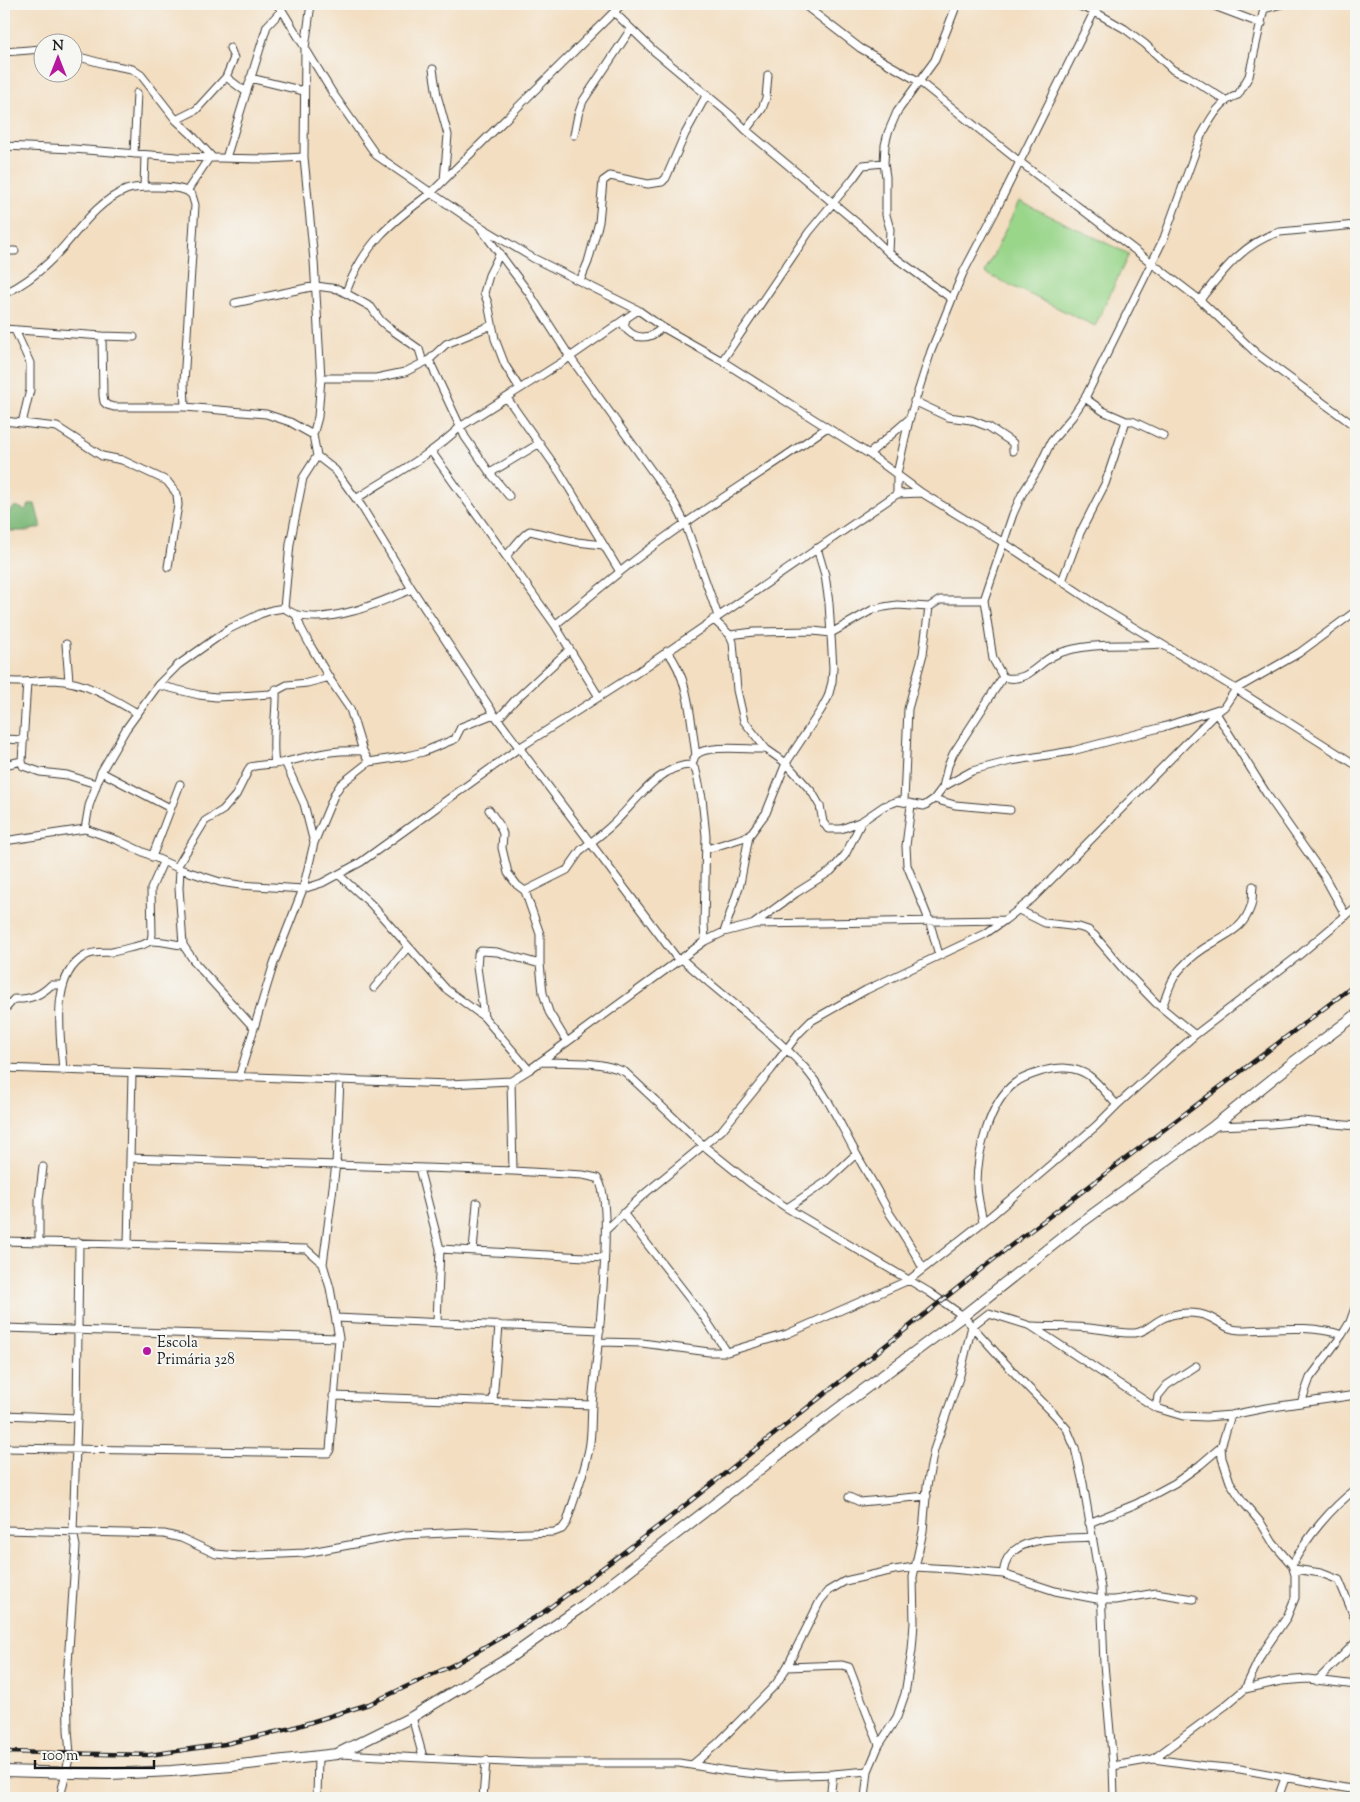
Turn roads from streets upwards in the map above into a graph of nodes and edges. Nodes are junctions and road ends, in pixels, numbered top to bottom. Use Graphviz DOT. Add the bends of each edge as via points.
graph roads {
  1 [pos="276,4"];
  2 [pos="311,4"];
  3 [pos="622,4"];
  4 [pos="803,4"];
  5 [pos="957,4"];
  6 [pos="1074,4"];
  7 [pos="1098,4"];
  8 [pos="1208,4"];
  9 [pos="1282,4"];
  10 [pos="1264,7"];
  11 [pos="282,10"];
  12 [pos="614,12"];
  13 [pos="1095,12"];
  14 [pos="1262,24"];
  15 [pos="631,29"];
  16 [pos="230,48"];
  17 [pos="305,48"];
  18 [pos="32,50"];
  19 [pos="4,52"];
  20 [pos="82,58"];
  21 [pos="433,69"];
  22 [pos="768,75"];
  23 [pos="226,78"];
  24 [pos="250,78"];
  25 [pos="920,82"];
  26 [pos="304,90"];
  27 [pos="246,92"];
  28 [pos="137,93"];
  29 [pos="707,94"];
  30 [pos="1225,100"];
  31 [pos="176,120"];
  32 [pos="746,130"];
  33 [pos="574,135"];
  34 [pos="4,146"];
  35 [pos="134,154"];
  36 [pos="145,155"];
  37 [pos="304,157"];
  38 [pos="211,158"];
  39 [pos="226,158"];
  40 [pos="1020,162"];
  41 [pos="884,163"];
  42 [pos="444,180"];
  43 [pos="144,187"];
  44 [pos="187,191"];
  45 [pos="431,194"];
  46 [pos="832,202"];
  47 [pos="478,225"];
  48 [pos="1356,225"];
  49 [pos="4,251"];
  50 [pos="15,251"];
  51 [pos="500,253"];
  52 [pos="888,253"];
  53 [pos="1153,263"];
  54 [pos="580,281"];
  55 [pos="316,286"];
  56 [pos="346,292"];
  57 [pos="4,294"];
  58 [pos="952,299"];
  59 [pos="1200,300"];
  60 [pos="235,304"];
  61 [pos="638,310"];
  62 [pos="626,319"];
  63 [pos="492,325"];
  64 [pos="662,327"];
  65 [pos="4,329"];
  66 [pos="16,330"];
  67 [pos="102,336"];
  68 [pos="134,337"];
  69 [pos="570,357"];
  70 [pos="426,361"];
  71 [pos="722,361"];
  72 [pos="321,378"];
  73 [pos="520,389"];
  74 [pos="507,398"];
  75 [pos="1085,398"];
  76 [pos="914,401"];
  77 [pos="185,407"];
  78 [pos="908,420"];
  79 [pos="1126,420"];
  80 [pos="4,421"];
  81 [pos="22,423"];
  82 [pos="460,427"];
  83 [pos="1356,427"];
  84 [pos="826,428"];
  85 [pos="313,435"];
  86 [pos="1164,436"];
  87 [pos="540,443"];
  88 [pos="431,451"];
  89 [pos="1014,451"];
  90 [pos="869,454"];
  91 [pos="316,456"];
  92 [pos="490,473"];
  93 [pos="897,474"];
  94 [pos="922,493"];
  95 [pos="896,494"];
  96 [pos="509,496"];
  97 [pos="356,499"];
  98 [pos="685,523"];
  99 [pos="1004,543"];
  100 [pos="604,545"];
  101 [pos="817,548"];
  102 [pos="506,556"];
  103 [pos="168,567"];
  104 [pos="620,572"];
  105 [pos="1062,581"];
  106 [pos="412,589"];
  107 [pos="984,600"];
  108 [pos="929,607"];
  109 [pos="284,608"];
  110 [pos="1356,611"];
  111 [pos="296,615"];
  112 [pos="715,617"];
  113 [pos="555,626"];
  114 [pos="831,633"];
  115 [pos="730,635"];
  116 [pos="66,644"];
  117 [pos="1161,644"];
  118 [pos="569,650"];
  119 [pos="667,651"];
  120 [pos="330,677"];
  121 [pos="1003,677"];
  122 [pos="4,681"];
  123 [pos="27,682"];
  124 [pos="68,682"];
  125 [pos="158,685"];
  126 [pos="1236,688"];
  127 [pos="276,689"];
  128 [pos="599,697"];
  129 [pos="1224,707"];
  130 [pos="137,713"];
  131 [pos="1216,713"];
  132 [pos="496,716"];
  133 [pos="4,739"];
  134 [pos="24,740"];
  135 [pos="520,748"];
  136 [pos="766,749"];
  137 [pos="363,751"];
  138 [pos="696,755"];
  139 [pos="22,761"];
  140 [pos="285,762"];
  141 [pos="369,762"];
  142 [pos="786,763"];
  143 [pos="275,764"];
  144 [pos="4,765"];
  145 [pos="692,765"];
  146 [pos="1356,765"];
  147 [pos="101,772"];
  148 [pos="96,784"];
  149 [pos="180,784"];
  150 [pos="943,787"];
  151 [pos="934,799"];
  152 [pos="908,803"];
  153 [pos="170,808"];
  154 [pos="489,810"];
  155 [pos="1010,810"];
  156 [pos="862,821"];
  157 [pos="85,829"];
  158 [pos="749,836"];
  159 [pos="4,841"];
  160 [pos="314,843"];
  161 [pos="590,843"];
  162 [pos="707,849"];
  163 [pos="152,857"];
  164 [pos="163,862"];
  165 [pos="179,868"];
  166 [pos="339,875"];
  167 [pos="1253,886"];
  168 [pos="303,889"];
  169 [pos="525,891"];
  170 [pos="1356,907"];
  171 [pos="1019,910"];
  172 [pos="1346,916"];
  173 [pos="929,920"];
  174 [pos="1005,920"];
  175 [pos="755,924"];
  176 [pos="724,932"];
  177 [pos="151,940"];
  178 [pos="706,941"];
  179 [pos="183,945"];
  180 [pos="408,947"];
  181 [pos="939,955"];
  182 [pos="680,960"];
  183 [pos="540,964"];
  184 [pos="63,985"];
  185 [pos="374,988"];
  186 [pos="7,1007"];
  187 [pos="1162,1008"];
  188 [pos="1356,1016"];
  189 [pos="484,1017"];
  190 [pos="254,1028"];
  191 [pos="1195,1035"];
  192 [pos="567,1042"];
  193 [pos="787,1049"];
  194 [pos="540,1062"];
  195 [pos="4,1068"];
  196 [pos="529,1070"];
  197 [pos="63,1071"];
  198 [pos="132,1073"];
  199 [pos="239,1077"];
  200 [pos="340,1080"];
  201 [pos="511,1081"];
  202 [pos="1117,1106"];
  203 [pos="1214,1126"];
  204 [pos="1356,1126"];
  205 [pos="704,1146"];
  206 [pos="856,1154"];
  207 [pos="130,1158"];
  208 [pos="336,1164"];
  209 [pos="43,1167"];
  210 [pos="419,1168"];
  211 [pos="513,1171"];
  212 [pos="477,1203"];
  213 [pos="787,1208"];
  214 [pos="624,1213"];
  215 [pos="984,1222"];
  216 [pos="606,1230"];
  217 [pos="4,1241"];
  218 [pos="39,1242"];
  219 [pos="79,1242"];
  220 [pos="128,1245"];
  221 [pos="440,1249"];
  222 [pos="473,1251"];
  223 [pos="604,1258"];
  224 [pos="323,1264"];
  225 [pos="923,1270"];
  226 [pos="909,1280"];
  227 [pos="1356,1305"];
  228 [pos="963,1316"];
  229 [pos="336,1318"];
  230 [pos="437,1322"];
  231 [pos="499,1325"];
  232 [pos="972,1326"];
  233 [pos="1031,1326"];
  234 [pos="4,1328"];
  235 [pos="78,1330"];
  236 [pos="600,1330"];
  237 [pos="1342,1335"];
  238 [pos="338,1338"];
  239 [pos="600,1342"];
  240 [pos="726,1352"];
  241 [pos="1196,1366"];
  242 [pos="334,1396"];
  243 [pos="1355,1398"];
  244 [pos="493,1401"];
  245 [pos="1301,1403"];
  246 [pos="592,1405"];
  247 [pos="1156,1408"];
  248 [pos="4,1415"];
  249 [pos="1231,1415"];
  250 [pos="77,1418"];
  251 [pos="1221,1447"];
  252 [pos="4,1448"];
  253 [pos="76,1449"];
  254 [pos="1356,1489"];
  255 [pos="849,1496"];
  256 [pos="927,1496"];
  257 [pos="1089,1523"];
  258 [pos="4,1530"];
  259 [pos="73,1532"];
  260 [pos="1091,1538"];
  261 [pos="1293,1567"];
  262 [pos="914,1568"];
  263 [pos="1003,1574"];
  264 [pos="1193,1599"];
  265 [pos="1102,1600"];
  266 [pos="1356,1621"];
  267 [pos="1356,1642"];
  268 [pos="787,1667"];
  269 [pos="1317,1681"];
  270 [pos="1356,1685"];
  271 [pos="1245,1689"];
  272 [pos="412,1717"];
  273 [pos="879,1745"];
  274 [pos="337,1754"];
  275 [pos="318,1756"];
  276 [pos="423,1757"];
  277 [pos="1153,1759"];
  278 [pos="486,1760"];
  279 [pos="692,1765"];
  280 [pos="1113,1766"];
  281 [pos="4,1770"];
  282 [pos="868,1771"];
  283 [pos="66,1772"];
  284 [pos="833,1774"];
  285 [pos="1285,1778"];
  286 [pos="1356,1790"];
  287 [pos="60,1798"];
  288 [pos="317,1798"];
  289 [pos="482,1798"];
  290 [pos="830,1798"];
  291 [pos="865,1798"];
  292 [pos="1114,1798"];
  293 [pos="1278,1798"];
  1 -- 11 [label="street"];
  2 -- 17 [label="street"];
  3 -- 12 [label="street"];
  4 -- 25 [label="street" via="860,48"];
  5 -- 25 [label="street" via="935,60"];
  6 -- 13 [label="street"];
  7 -- 13 [label="street"];
  8 -- 14 [label="street"];
  9 -- 10 [label="street"];
  10 -- 14 [label="street"];
  11 -- 17 [label="street"];
  11 -- 24 [label="street" via="267,26"];
  12 -- 15 [label="street"];
  12 -- 42 [label="street"];
  13 -- 30 [label="street" via="1145,44 1173,70"];
  13 -- 40 [label="street"];
  14 -- 30 [label="street" via="1249,76 1238,95"];
  15 -- 29 [label="street"];
  15 -- 33 [label="street" via="583,101"];
  16 -- 23 [label="street" via="234,58"];
  17 -- 26 [label="street"];
  17 -- 45 [label="street" via="376,155"];
  18 -- 19 [label="street"];
  20 -- 31 [label="street" via="132,68"];
  21 -- 42 [label="street" via="436,95 448,135"];
  22 -- 32 [label="street" via="762,109"];
  23 -- 27 [label="street"];
  23 -- 31 [label="street" via="196,110"];
  24 -- 26 [label="street"];
  24 -- 27 [label="street"];
  25 -- 40 [label="street"];
  25 -- 41 [label="street" via="897,112 888,132"];
  26 -- 37 [label="street"];
  27 -- 39 [label="street"];
  28 -- 35 [label="street"];
  29 -- 32 [label="street"];
  29 -- 54 [label="street" via="662,182 648,184 610,176 605,178 599,222"];
  30 -- 53 [label="street" via="1208,122 1197,144"];
  31 -- 38 [label="street"];
  32 -- 46 [label="street"];
  34 -- 35 [label="street"];
  35 -- 36 [label="street"];
  36 -- 38 [label="street"];
  36 -- 43 [label="street"];
  37 -- 39 [label="street"];
  37 -- 55 [label="street"];
  38 -- 39 [label="street"];
  38 -- 44 [label="street"];
  40 -- 53 [label="street"];
  40 -- 58 [label="street" via="962,273"];
  41 -- 46 [label="street" via="863,165"];
  41 -- 52 [label="street" via="886,216 890,229"];
  42 -- 45 [label="street"];
  43 -- 44 [label="street"];
  43 -- 57 [label="street" via="128,189 114,196 94,212 37,274"];
  44 -- 77 [label="street" via="195,205"];
  45 -- 47 [label="street"];
  45 -- 56 [label="street" via="377,237 356,268"];
  46 -- 52 [label="street"];
  46 -- 71 [label="street"];
  47 -- 51 [label="street"];
  47 -- 54 [label="street"];
  48 -- 59 [label="street" via="1268,235 1232,261"];
  49 -- 50 [label="street"];
  51 -- 63 [label="street" via="484,293"];
  51 -- 69 [label="street"];
  52 -- 58 [label="street"];
  53 -- 59 [label="street"];
  53 -- 75 [label="street"];
  54 -- 61 [label="street"];
  55 -- 56 [label="street"];
  55 -- 60 [label="street"];
  55 -- 72 [label="street"];
  56 -- 70 [label="street" via="371,307 381,321 419,350"];
  58 -- 76 [label="street"];
  59 -- 83 [label="street" via="1257,354"];
  61 -- 62 [label="street"];
  61 -- 64 [label="street"];
  62 -- 64 [label="street" via="624,326 636,336 648,338"];
  62 -- 69 [label="street"];
  63 -- 70 [label="street" via="446,344"];
  63 -- 73 [label="street" via="505,365"];
  64 -- 71 [label="street"];
  65 -- 66 [label="street"];
  66 -- 67 [label="street"];
  66 -- 81 [label="street" via="30,363 30,390"];
  67 -- 68 [label="street"];
  67 -- 77 [label="street" via="103,396 107,406"];
  69 -- 73 [label="street"];
  69 -- 98 [label="street" via="674,502"];
  70 -- 72 [label="street" via="393,376"];
  70 -- 82 [label="street"];
  71 -- 84 [label="street"];
  72 -- 85 [label="street"];
  73 -- 74 [label="street"];
  74 -- 82 [label="street"];
  74 -- 87 [label="street"];
  75 -- 79 [label="street" via="1103,411"];
  75 -- 99 [label="street" via="1051,442 1022,494"];
  76 -- 78 [label="street"];
  76 -- 89 [label="street" via="948,417 971,420 989,428 1013,443"];
  77 -- 85 [label="street" via="266,414 279,417"];
  78 -- 90 [label="street"];
  78 -- 93 [label="street"];
  79 -- 86 [label="street"];
  79 -- 105 [label="street" via="1105,484 1080,533"];
  80 -- 81 [label="street"];
  81 -- 103 [label="street" via="57,427 102,456 122,460 167,481 177,494 178,505"];
  82 -- 88 [label="street"];
  82 -- 92 [label="street"];
  84 -- 90 [label="street"];
  84 -- 98 [label="street"];
  85 -- 91 [label="street"];
  87 -- 92 [label="street"];
  87 -- 100 [label="street"];
  88 -- 97 [label="street"];
  88 -- 102 [label="street"];
  90 -- 93 [label="street"];
  91 -- 97 [label="street" via="335,470"];
  91 -- 109 [label="street" via="303,478 293,523"];
  92 -- 96 [label="street"];
  93 -- 94 [label="street"];
  93 -- 95 [label="street"];
  94 -- 95 [label="street"];
  94 -- 99 [label="street"];
  95 -- 101 [label="street"];
  97 -- 106 [label="street"];
  98 -- 104 [label="street"];
  98 -- 112 [label="street"];
  99 -- 105 [label="street"];
  99 -- 107 [label="street"];
  100 -- 102 [label="street" via="530,531"];
  100 -- 104 [label="street"];
  101 -- 112 [label="street"];
  101 -- 114 [label="street" via="825,575"];
  102 -- 113 [label="street"];
  104 -- 113 [label="street"];
  105 -- 117 [label="street"];
  106 -- 111 [label="street" via="333,616 311,618"];
  106 -- 132 [label="street"];
  107 -- 108 [label="street" via="940,600"];
  107 -- 121 [label="street" via="992,659"];
  108 -- 114 [label="street" via="897,605 872,610"];
  108 -- 152 [label="street" via="923,654 908,709"];
  109 -- 111 [label="street"];
  109 -- 125 [label="street" via="260,614 229,629 178,666"];
  110 -- 126 [label="street" via="1299,653"];
  111 -- 120 [label="street"];
  112 -- 115 [label="street"];
  112 -- 119 [label="street"];
  113 -- 118 [label="street"];
  114 -- 115 [label="street" via="754,632"];
  114 -- 142 [label="street" via="833,668 828,697"];
  115 -- 136 [label="street" via="744,721"];
  116 -- 124 [label="street"];
  117 -- 121 [label="street" via="1086,646 1041,662 1026,677 1017,680"];
  117 -- 126 [label="street"];
  118 -- 128 [label="street"];
  118 -- 132 [label="street"];
  119 -- 128 [label="street"];
  119 -- 138 [label="street" via="680,674 686,694"];
  120 -- 127 [label="street"];
  120 -- 137 [label="street" via="350,709"];
  121 -- 150 [label="street" via="953,754"];
  122 -- 123 [label="street"];
  123 -- 124 [label="street"];
  123 -- 134 [label="street"];
  124 -- 130 [label="street" via="101,693"];
  125 -- 127 [label="street" via="216,696 264,695"];
  125 -- 130 [label="street"];
  126 -- 129 [label="street"];
  126 -- 146 [label="street"];
  127 -- 143 [label="street"];
  128 -- 135 [label="street"];
  129 -- 131 [label="street"];
  129 -- 150 [label="street" via="1163,728 1072,751 981,768"];
  130 -- 147 [label="street"];
  131 -- 171 [label="street"];
  131 -- 172 [label="street" via="1324,876"];
  132 -- 135 [label="street"];
  132 -- 141 [label="street" via="461,728 454,739 423,752"];
  133 -- 134 [label="street"];
  134 -- 139 [label="street"];
  135 -- 161 [label="street"];
  135 -- 166 [label="street"];
  136 -- 138 [label="street" via="714,749"];
  136 -- 142 [label="street"];
  137 -- 140 [label="street" via="319,753"];
  137 -- 141 [label="street"];
  138 -- 145 [label="street"];
  139 -- 144 [label="street"];
  139 -- 148 [label="street" via="25,768"];
  140 -- 143 [label="street"];
  140 -- 160 [label="street" via="304,804"];
  141 -- 160 [label="street" via="334,793"];
  142 -- 156 [label="street" via="812,792 828,829"];
  142 -- 158 [label="street" via="766,813"];
  143 -- 165 [label="street" via="250,767 236,795 223,810 206,821"];
  145 -- 161 [label="street" via="662,775"];
  145 -- 162 [label="street" via="702,798"];
  147 -- 148 [label="street"];
  147 -- 153 [label="street"];
  148 -- 157 [label="street"];
  149 -- 153 [label="street"];
  150 -- 151 [label="street"];
  151 -- 152 [label="street" via="924,806"];
  151 -- 155 [label="street" via="955,805"];
  152 -- 156 [label="street" via="898,801 884,806"];
  152 -- 173 [label="street" via="907,865"];
  153 -- 163 [label="street"];
  154 -- 169 [label="street" via="503,834 502,848 510,878"];
  156 -- 175 [label="street" via="845,855 831,871"];
  157 -- 159 [label="street"];
  157 -- 163 [label="street"];
  158 -- 162 [label="street"];
  158 -- 176 [label="street" via="740,884"];
  160 -- 168 [label="street"];
  161 -- 169 [label="street" via="566,870"];
  161 -- 182 [label="street"];
  162 -- 178 [label="street" via="704,893"];
  163 -- 164 [label="street"];
  164 -- 165 [label="street"];
  164 -- 177 [label="street" via="151,889"];
  165 -- 168 [label="street" via="220,882"];
  165 -- 179 [label="street"];
  166 -- 168 [label="street"];
  166 -- 180 [label="street" via="371,904"];
  167 -- 187 [label="street" via="1252,904 1238,928 1181,968"];
  168 -- 190 [label="street" via="274,962"];
  169 -- 183 [label="street" via="540,934"];
  170 -- 172 [label="street"];
  171 -- 174 [label="street"];
  171 -- 187 [label="street" via="1045,923 1088,930"];
  172 -- 191 [label="street"];
  173 -- 174 [label="street"];
  173 -- 175 [label="street"];
  173 -- 181 [label="street"];
  174 -- 181 [label="street" via="985,934"];
  175 -- 176 [label="street"];
  176 -- 178 [label="street"];
  177 -- 179 [label="street"];
  177 -- 184 [label="street" via="142,945 84,956"];
  178 -- 182 [label="street"];
  179 -- 190 [label="street"];
  180 -- 185 [label="street"];
  180 -- 189 [label="street" via="446,989"];
  181 -- 193 [label="street" via="811,1021"];
  182 -- 192 [label="street"];
  182 -- 193 [label="street" via="746,1011"];
  183 -- 189 [label="street" via="481,951 477,967"];
  183 -- 192 [label="street" via="543,994 549,1012"];
  184 -- 186 [label="street" via="51,985 28,999 14,999"];
  184 -- 197 [label="street" via="60,1004"];
  187 -- 191 [label="street"];
  188 -- 203 [label="street"];
  189 -- 196 [label="street"];
  190 -- 199 [label="street"];
  191 -- 202 [label="street"];
  192 -- 194 [label="street"];
  193 -- 205 [label="street" via="736,1115"];
  193 -- 206 [label="street" via="830,1103"];
  194 -- 196 [label="street"];
  194 -- 205 [label="street" via="598,1064 625,1072"];
  195 -- 197 [label="street"];
  196 -- 201 [label="street"];
  197 -- 198 [label="street"];
  198 -- 199 [label="street"];
  198 -- 207 [label="street"];
  199 -- 200 [label="street"];
  200 -- 201 [label="street" via="449,1084"];
  200 -- 208 [label="street"];
  201 -- 211 [label="street"];
  202 -- 215 [label="street"];
  202 -- 215 [label="street" via="1089,1076 1076,1070 1050,1070 1016,1082 1003,1094 992,1116 977,1165 977,1187"];
  203 -- 204 [label="street" via="1302,1120"];
  203 -- 228 [label="street" via="1078,1225"];
  205 -- 213 [label="street"];
  205 -- 214 [label="street"];
  206 -- 213 [label="street" via="826,1182"];
  206 -- 225 [label="street"];
  207 -- 208 [label="street"];
  207 -- 220 [label="street"];
  208 -- 210 [label="street"];
  208 -- 224 [label="street"];
  209 -- 218 [label="street"];
  210 -- 211 [label="street"];
  210 -- 221 [label="street"];
  211 -- 216 [label="street" via="583,1174 597,1178 602,1186"];
  212 -- 222 [label="street"];
  213 -- 226 [label="street"];
  214 -- 216 [label="street"];
  214 -- 240 [label="street"];
  215 -- 225 [label="street"];
  216 -- 223 [label="street"];
  217 -- 218 [label="street"];
  218 -- 219 [label="street"];
  219 -- 220 [label="street"];
  219 -- 235 [label="street"];
  220 -- 224 [label="street" via="306,1249"];
  221 -- 222 [label="street"];
  221 -- 230 [label="street"];
  222 -- 223 [label="street"];
  223 -- 236 [label="street"];
  224 -- 229 [label="street"];
  225 -- 226 [label="street"];
  226 -- 228 [label="street"];
  226 -- 240 [label="street" via="787,1334"];
  227 -- 237 [label="street"];
  228 -- 232 [label="street"];
  228 -- 272 [label="street" via="584,1605 509,1658"];
  229 -- 230 [label="street"];
  229 -- 238 [label="street"];
  230 -- 231 [label="street"];
  231 -- 236 [label="street"];
  231 -- 244 [label="street"];
  232 -- 233 [label="street" via="989,1313"];
  232 -- 256 [label="street" via="960,1375 934,1450"];
  232 -- 257 [label="street" via="1067,1429 1082,1482"];
  233 -- 237 [label="street" via="1137,1333 1159,1320 1186,1313 1210,1317 1227,1329 1272,1328 1328,1331"];
  233 -- 247 [label="street"];
  234 -- 235 [label="street"];
  235 -- 238 [label="street"];
  235 -- 250 [label="street"];
  236 -- 239 [label="street"];
  237 -- 245 [label="street" via="1310,1378"];
  238 -- 242 [label="street"];
  239 -- 240 [label="street"];
  239 -- 246 [label="street"];
  241 -- 247 [label="street" via="1167,1385 1158,1396"];
  242 -- 244 [label="street"];
  242 -- 253 [label="street" via="328,1453"];
  243 -- 245 [label="street"];
  244 -- 246 [label="street"];
  245 -- 249 [label="street"];
  246 -- 259 [label="street" via="586,1458 566,1522 562,1529 554,1532 404,1535 305,1553 238,1556 216,1554 164,1534"];
  247 -- 249 [label="street" via="1194,1418"];
  248 -- 250 [label="street"];
  249 -- 251 [label="street"];
  250 -- 253 [label="street"];
  251 -- 257 [label="street" via="1175,1483 1136,1504"];
  251 -- 261 [label="street" via="1230,1482"];
  252 -- 253 [label="street"];
  253 -- 259 [label="street"];
  254 -- 261 [label="street" via="1310,1536"];
  255 -- 256 [label="street" via="860,1502"];
  256 -- 262 [label="street"];
  257 -- 260 [label="street"];
  258 -- 259 [label="street"];
  259 -- 283 [label="street" via="76,1546 67,1678 70,1754"];
  260 -- 263 [label="street" via="1047,1540 1022,1546 1009,1555"];
  260 -- 265 [label="street"];
  261 -- 266 [label="street" via="1339,1580"];
  261 -- 271 [label="street" via="1295,1598 1252,1670"];
  262 -- 263 [label="street"];
  262 -- 268 [label="street" via="859,1577 828,1591 820,1600"];
  262 -- 273 [label="street" via="914,1623 905,1694 897,1717"];
  263 -- 265 [label="street" via="1055,1591"];
  264 -- 265 [label="street" via="1156,1593"];
  265 -- 280 [label="street"];
  267 -- 269 [label="street"];
  268 -- 273 [label="street" via="849,1667"];
  268 -- 279 [label="street" via="765,1696"];
  269 -- 270 [label="street"];
  269 -- 271 [label="street" via="1281,1681"];
  271 -- 277 [label="street"];
  272 -- 274 [label="street"];
  272 -- 276 [label="street"];
  273 -- 282 [label="street"];
  274 -- 275 [label="street"];
  274 -- 276 [label="street"];
  275 -- 283 [label="street" via="172,1772"];
  275 -- 288 [label="street"];
  276 -- 278 [label="street"];
  277 -- 280 [label="street"];
  277 -- 285 [label="street"];
  278 -- 279 [label="street"];
  278 -- 289 [label="street"];
  279 -- 284 [label="street" via="776,1776"];
  280 -- 292 [label="street"];
  281 -- 283 [label="street"];
  282 -- 284 [label="street"];
  282 -- 291 [label="street"];
  283 -- 287 [label="street"];
  284 -- 290 [label="street"];
  285 -- 286 [label="street"];
  285 -- 293 [label="street"];
}
